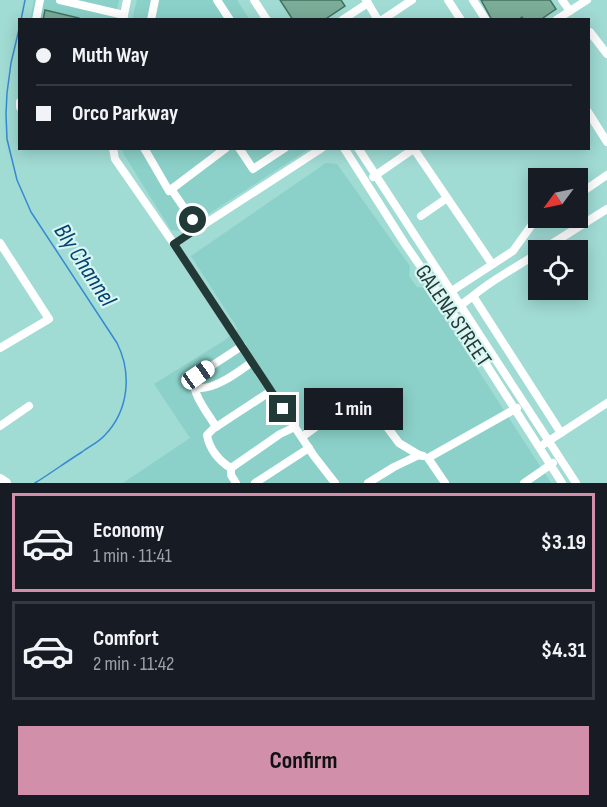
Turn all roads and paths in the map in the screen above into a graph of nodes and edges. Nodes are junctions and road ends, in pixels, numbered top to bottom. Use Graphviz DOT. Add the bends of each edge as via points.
graph roads {
  1 [pos="40,0"];
  2 [pos="60,0"];
  3 [pos="127,0"];
  4 [pos="156,0"];
  5 [pos="217,0"];
  6 [pos="254,0"];
  7 [pos="412,0"];
  8 [pos="448,0"];
  9 [pos="473,0"];
  10 [pos="562,0"];
  11 [pos="587,0"];
  12 [pos="367,2"];
  13 [pos="570,11"];
  14 [pos="123,17"];
  15 [pos="36,18"];
  16 [pos="152,18"];
  17 [pos="229,18"];
  18 [pos="266,18"];
  19 [pos="345,18"];
  20 [pos="380,18"];
  21 [pos="383,18"];
  22 [pos="460,18"];
  23 [pos="485,18"];
  24 [pos="559,18"];
  25 [pos="590,32"];
  26 [pos="607,54"];
  27 [pos="590,115"];
  28 [pos="607,142"];
  29 [pos="113,150"];
  30 [pos="145,150"];
  31 [pos="223,150"];
  32 [pos="240,150"];
  33 [pos="282,150"];
  34 [pos="316,150"];
  35 [pos="345,150"];
  36 [pos="359,150"];
  37 [pos="413,150"];
  38 [pos="415,150"];
  39 [pos="607,175"];
  40 [pos="376,176"];
  41 [pos="366,182"];
  42 [pos="588,188"];
  43 [pos="171,189"];
  44 [pos="447,198"];
  45 [pos="607,209"];
  46 [pos="422,216"];
  47 [pos="198,228"];
  48 [pos="530,228"];
  49 [pos="559,240"];
  50 [pos="0,243"];
  51 [pos="174,244"];
  52 [pos="528,259"];
  53 [pos="492,264"];
  54 [pos="451,291"];
  55 [pos="473,296"];
  56 [pos="442,298"];
  57 [pos="460,305"];
  58 [pos="452,312"];
  59 [pos="242,346"];
  60 [pos="0,348"];
  61 [pos="513,358"];
  62 [pos="252,362"];
  63 [pos="501,366"];
  64 [pos="491,372"];
  65 [pos="194,387"];
  66 [pos="271,391"];
  67 [pos="607,403"];
  68 [pos="524,404"];
  69 [pos="29,406"];
  70 [pos="514,410"];
  71 [pos="0,426"];
  72 [pos="216,427"];
  73 [pos="295,427"];
  74 [pos="561,433"];
  75 [pos="302,437"];
  76 [pos="548,441"];
  77 [pos="309,448"];
  78 [pos="539,448"];
  79 [pos="419,454"];
  80 [pos="428,458"];
  81 [pos="559,458"];
  82 [pos="550,465"];
  83 [pos="231,468"];
  84 [pos="537,474"];
  85 [pos="0,478"];
  86 [pos="6,483"];
  87 [pos="236,483"];
  88 [pos="255,483"];
  89 [pos="335,483"];
  90 [pos="368,483"];
  91 [pos="445,483"];
  92 [pos="524,483"];
  93 [pos="543,483"];
  94 [pos="562,483"];
  95 [pos="576,483"];
  1 -- 15 [label="street"];
  2 -- 14 [label="street"];
  3 -- 14 [label="street"];
  4 -- 16 [label="street"];
  5 -- 17 [label="street"];
  6 -- 18 [label="street"];
  7 -- 21 [label="street"];
  8 -- 22 [label="street"];
  9 -- 23 [label="street"];
  10 -- 13 [label="street"];
  11 -- 13 [label="street"];
  12 -- 19 [label="street"];
  12 -- 20 [label="street"];
  13 -- 24 [label="street"];
  25 -- 26 [label="street"];
  27 -- 28 [label="street"];
  29 -- 51 [label="street" via="115,159"];
  30 -- 43 [label="street"];
  31 -- 43 [label="street"];
  32 -- 33 [label="street" via="253,169"];
  34 -- 47 [label="street"];
  35 -- 41 [label="street, GALENA STREET"];
  36 -- 40 [label="street, GALENA STREET"];
  37 -- 40 [label="street"];
  38 -- 44 [label="street"];
  39 -- 42 [label="street"];
  40 -- 41 [label="street"];
  40 -- 54 [label="street, GALENA STREET"];
  41 -- 56 [label="street, GALENA STREET"];
  43 -- 47 [label="street"];
  44 -- 46 [label="street"];
  44 -- 53 [label="street"];
  45 -- 49 [label="street"];
  47 -- 51 [label="street"];
  48 -- 53 [label="street" via="513,251"];
  50 -- 60 [label="street" via="48,319"];
  51 -- 59 [label="street"];
  52 -- 55 [label="street"];
  53 -- 54 [label="street"];
  54 -- 56 [label="street"];
  54 -- 57 [label="street, GALENA STREET"];
  55 -- 57 [label="street"];
  55 -- 61 [label="street"];
  56 -- 58 [label="street, GALENA STREET"];
  57 -- 58 [label="street"];
  57 -- 63 [label="street, GALENA STREET"];
  58 -- 64 [label="street, GALENA STREET"];
  59 -- 62 [label="street"];
  59 -- 65 [label="street" via="193,378"];
  61 -- 63 [label="street"];
  61 -- 74 [label="street"];
  62 -- 65 [label="street" via="208,388"];
  62 -- 66 [label="street"];
  63 -- 64 [label="street"];
  63 -- 68 [label="street, GALENA STREET"];
  64 -- 70 [label="street, GALENA STREET"];
  65 -- 72 [label="street"];
  66 -- 72 [label="street"];
  66 -- 73 [label="street"];
  67 -- 74 [label="street"];
  68 -- 70 [label="street"];
  68 -- 76 [label="street, GALENA STREET"];
  69 -- 71 [label="street"];
  70 -- 78 [label="street, GALENA STREET"];
  70 -- 80 [label="street"];
  72 -- 83 [label="street" via="207,435 208,444"];
  73 -- 75 [label="street"];
  73 -- 83 [label="street"];
  74 -- 76 [label="street"];
  75 -- 77 [label="street"];
  75 -- 79 [label="street" via="342,408 367,400 399,443"];
  76 -- 78 [label="street"];
  76 -- 81 [label="street, GALENA STREET"];
  77 -- 88 [label="street"];
  77 -- 89 [label="street"];
  78 -- 82 [label="street, GALENA STREET"];
  79 -- 80 [label="street"];
  79 -- 90 [label="street"];
  80 -- 91 [label="street"];
  81 -- 82 [label="street"];
  81 -- 95 [label="street, GALENA STREET"];
  82 -- 84 [label="street"];
  82 -- 94 [label="street, GALENA STREET"];
  83 -- 87 [label="street"];
  84 -- 92 [label="street"];
  84 -- 93 [label="street"];
  85 -- 86 [label="main road"];
}
